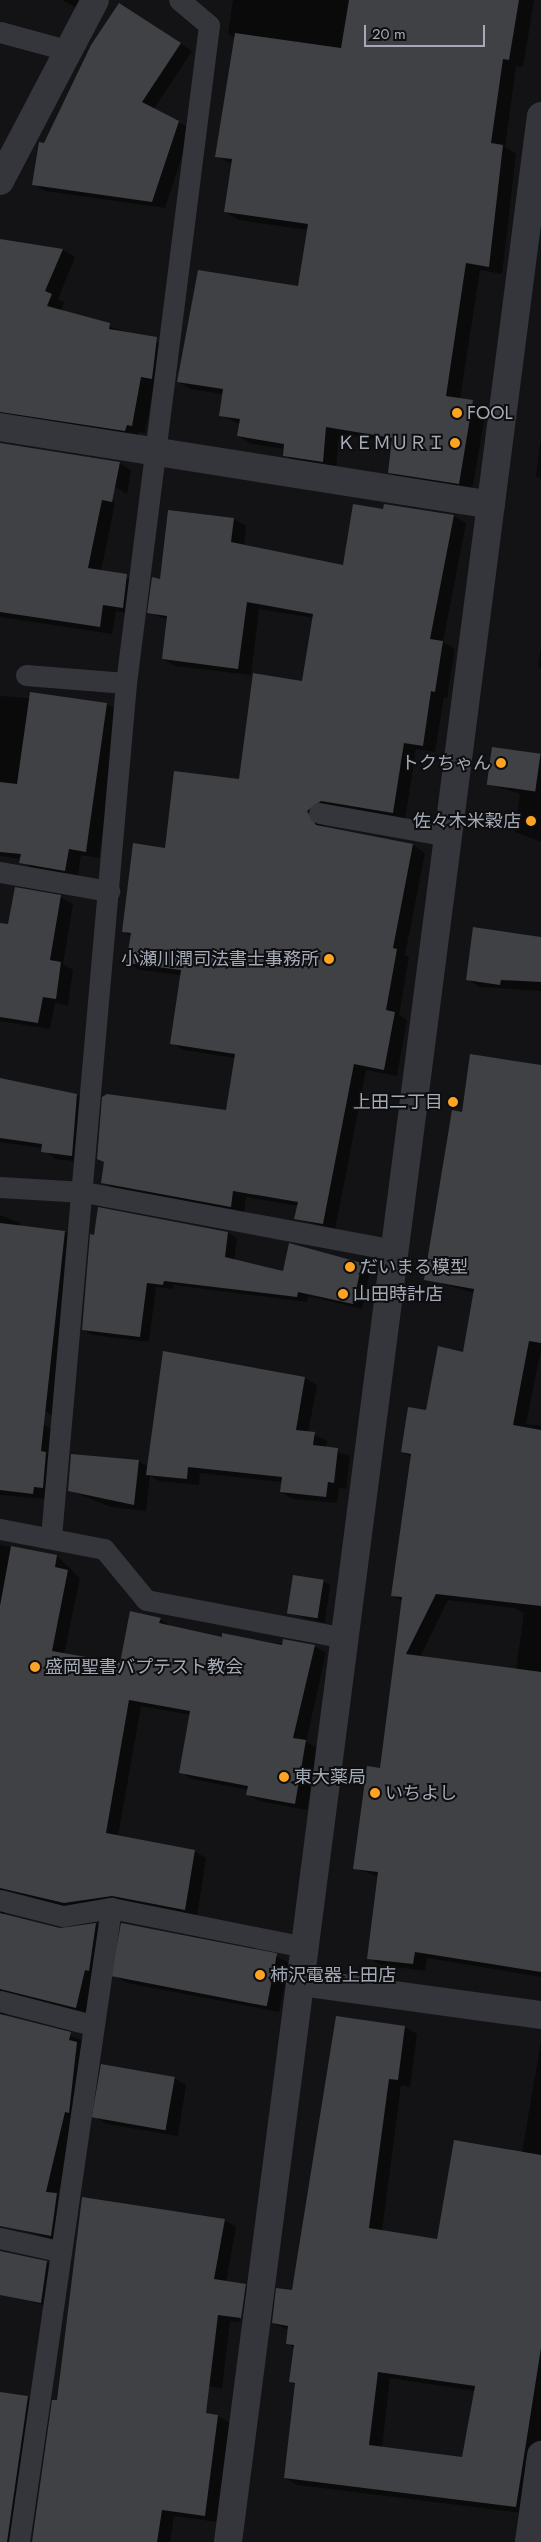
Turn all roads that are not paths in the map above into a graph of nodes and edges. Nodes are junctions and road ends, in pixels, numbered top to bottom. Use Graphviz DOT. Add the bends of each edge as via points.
graph roads {
  1 [pos="95,0"];
  2 [pos="179,0"];
  3 [pos="0,32"];
  4 [pos="70,51"];
  5 [pos="540,128"];
  6 [pos="0,182"];
  7 [pos="0,427"];
  8 [pos="155,453"];
  9 [pos="491,505"];
  10 [pos="26,675"];
  11 [pos="126,683"];
  12 [pos="319,813"];
  13 [pos="448,836"];
  14 [pos="0,872"];
  15 [pos="109,891"];
  16 [pos="0,1187"];
  17 [pos="84,1192"];
  18 [pos="395,1250"];
  19 [pos="0,1529"];
  20 [pos="51,1537"];
  21 [pos="345,1638"];
  22 [pos="0,1900"];
  23 [pos="111,1908"];
  24 [pos="306,1947"];
  25 [pos="300,1982"];
  26 [pos="0,2001"];
  27 [pos="541,2015"];
  28 [pos="92,2025"];
  29 [pos="0,2238"];
  30 [pos="59,2251"];
  31 [pos="541,2455"];
  32 [pos="534,2526"];
  33 [pos="20,2542"];
  34 [pos="228,2542"];
  1 -- 4 [label="street"];
  2 -- 8 [label="lane" via="209,25"];
  3 -- 4 [label="lane"];
  4 -- 6 [label="street"];
  5 -- 9 [label="street"];
  7 -- 8 [label="street"];
  8 -- 9 [label="street"];
  8 -- 11 [label="lane"];
  9 -- 13 [label="street"];
  10 -- 11 [label="lane"];
  11 -- 15 [label="lane"];
  12 -- 13 [label="lane"];
  13 -- 18 [label="street"];
  14 -- 15 [label="lane"];
  15 -- 17 [label="lane"];
  16 -- 17 [label="lane"];
  17 -- 18 [label="lane"];
  17 -- 20 [label="lane"];
  18 -- 21 [label="street"];
  19 -- 20 [label="lane"];
  20 -- 21 [label="lane" via="104,1549 146,1600"];
  21 -- 24 [label="street"];
  22 -- 23 [label="lane" via="63,1916"];
  23 -- 24 [label="lane"];
  23 -- 28 [label="lane"];
  24 -- 25 [label="street"];
  25 -- 27 [label="street"];
  25 -- 34 [label="street"];
  26 -- 28 [label="lane"];
  28 -- 30 [label="lane"];
  29 -- 30 [label="lane"];
  30 -- 33 [label="lane"];
  31 -- 32 [label="street"];
}
